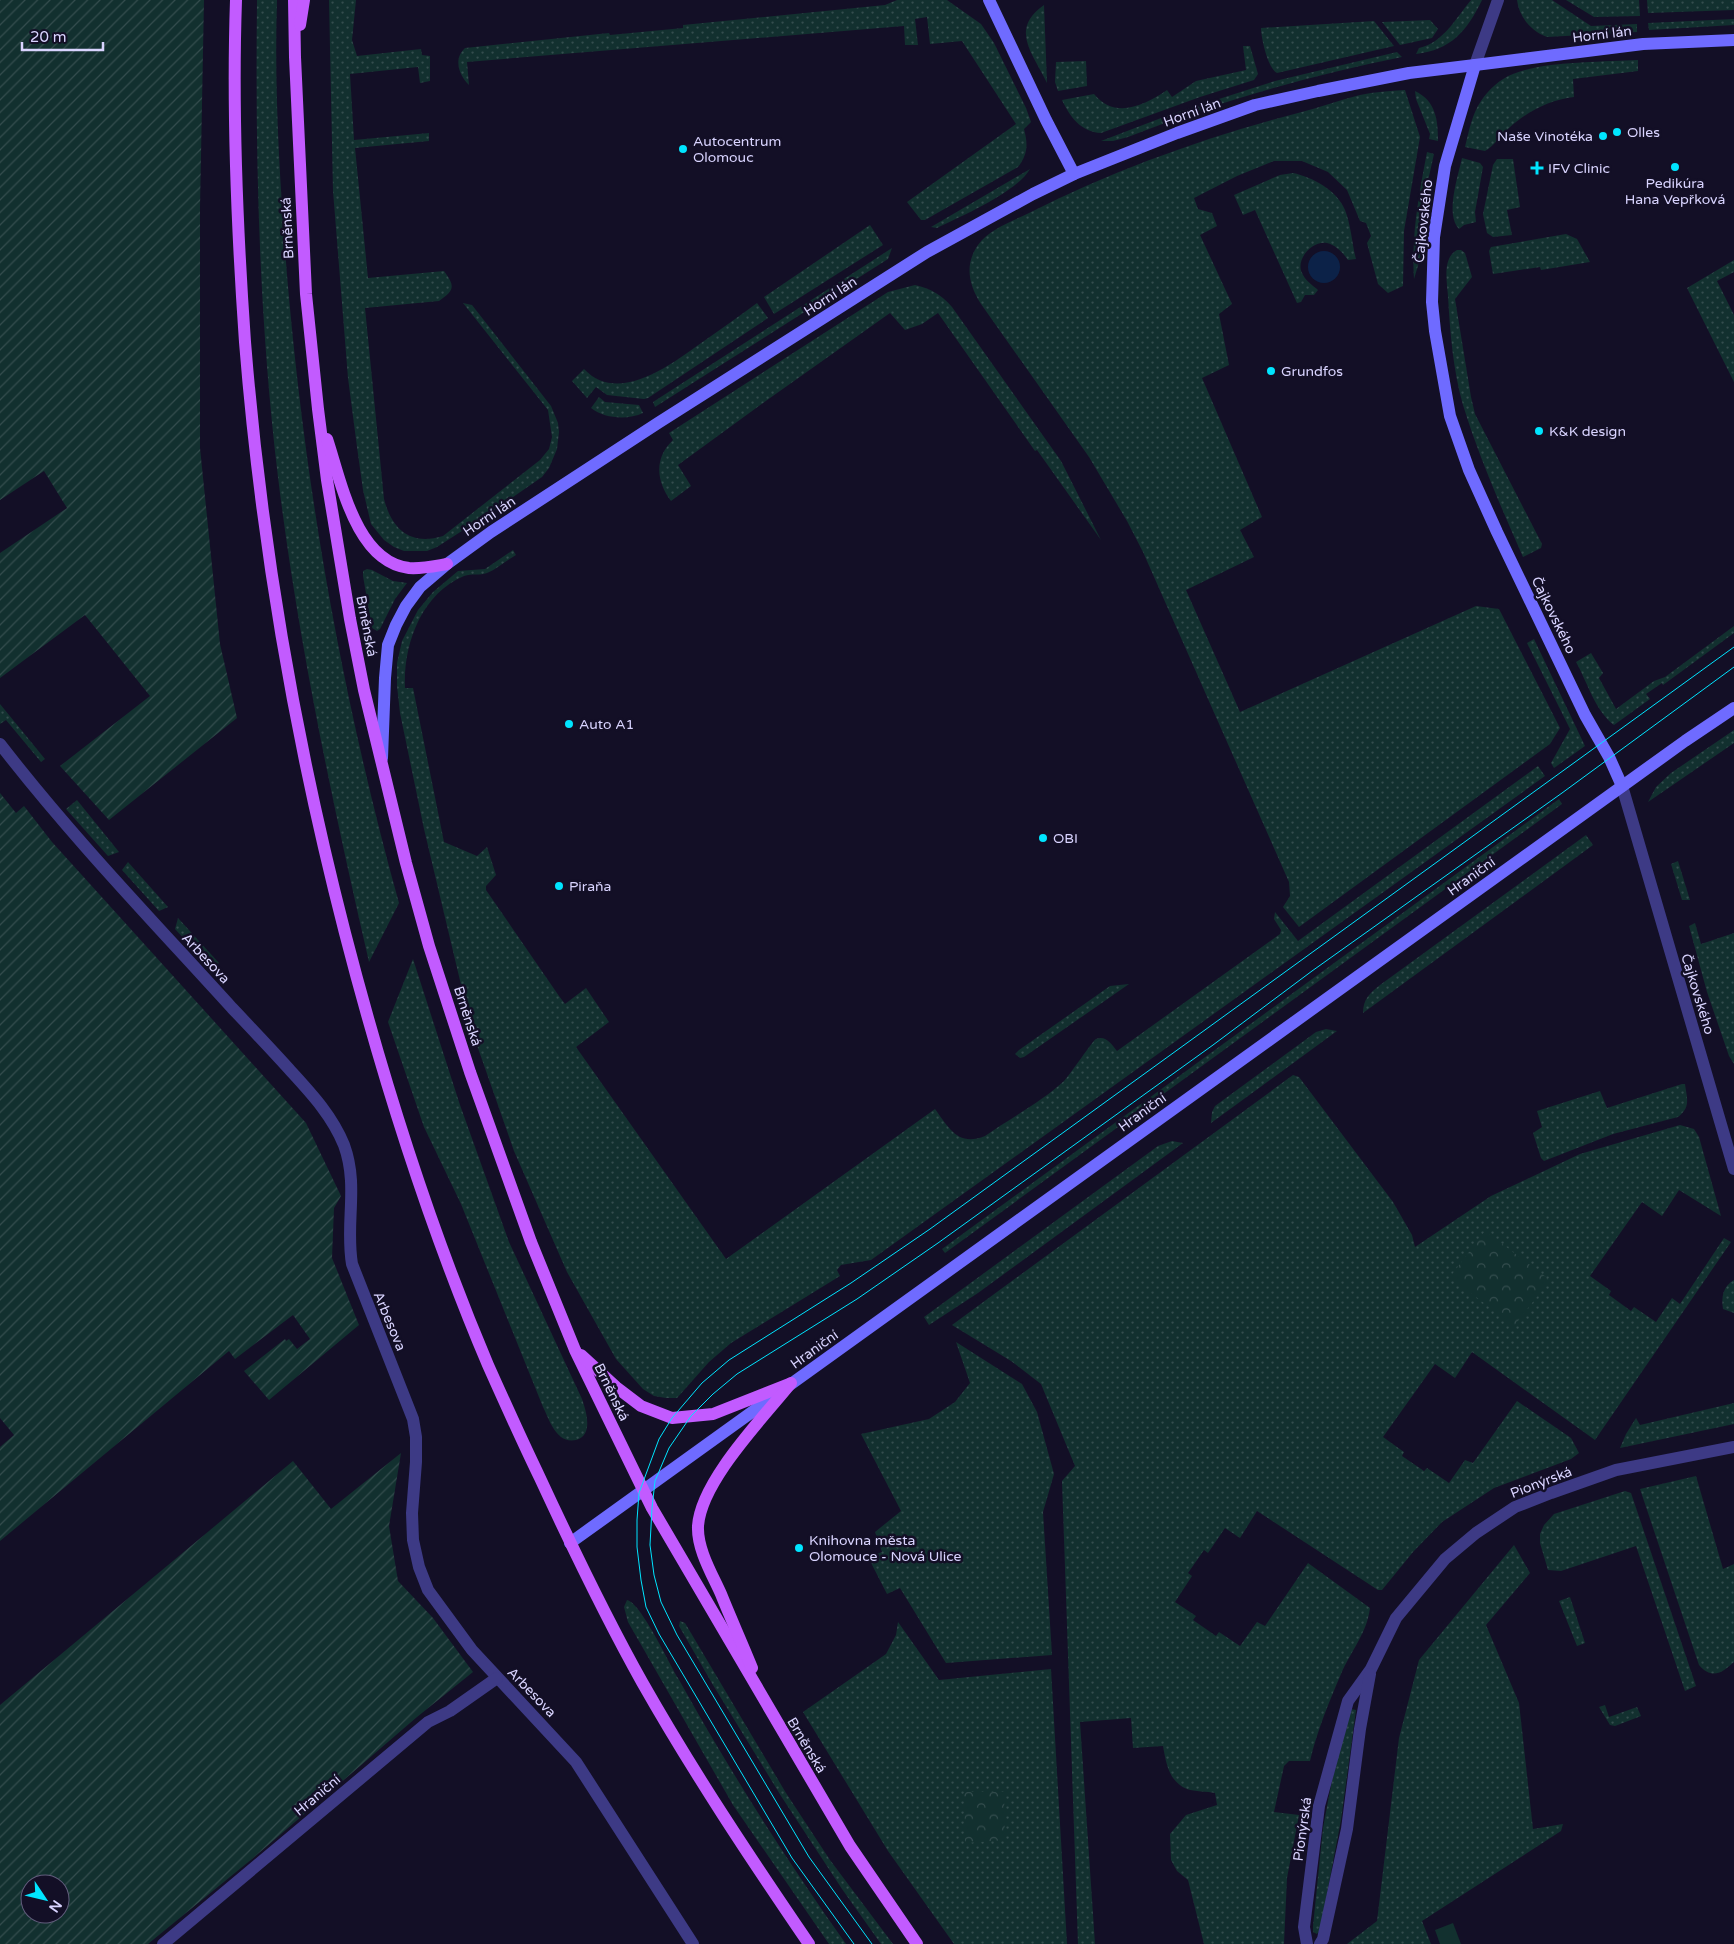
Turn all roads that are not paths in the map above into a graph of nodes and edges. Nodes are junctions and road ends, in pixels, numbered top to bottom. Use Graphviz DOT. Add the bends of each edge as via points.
graph roads {
  1 [pos="236,0"];
  2 [pos="294,0"];
  3 [pos="304,0"];
  4 [pos="989,0"];
  5 [pos="1498,0"];
  6 [pos="1734,40"];
  7 [pos="295,57"];
  8 [pos="1475,65"];
  9 [pos="1074,174"];
  10 [pos="318,410"];
  11 [pos="447,564"];
  12 [pos="1734,708"];
  13 [pos="0,744"];
  14 [pos="382,766"];
  15 [pos="1622,786"];
  16 [pos="1734,1169"];
  17 [pos="575,1350"];
  18 [pos="791,1383"];
  19 [pos="1734,1447"];
  20 [pos="643,1489"];
  21 [pos="570,1543"];
  22 [pos="1371,1669"];
  23 [pos="497,1678"];
  24 [pos="773,1716"];
  25 [pos="163,1944"];
  26 [pos="693,1944"];
  27 [pos="809,1944"];
  28 [pos="916,1944"];
  29 [pos="1307,1944"];
  30 [pos="1320,1944"];
  1 -- 21 [label="main road" via="234,63 239,255 251,416 277,615 303,756 356,975 416,1173 488,1366"];
  2 -- 7 [label="main road, Brněnská"];
  3 -- 7 [label="main road"];
  4 -- 9 [label="street"];
  5 -- 8 [label="street"];
  6 -- 8 [label="street, Horní lán" via="1643,44"];
  7 -- 10 [label="main road, Brněnská" via="301,228"];
  8 -- 9 [label="street, Horní lán" via="1374,79 1255,105"];
  8 -- 15 [label="street, Čajkovského" via="1445,166 1434,237 1432,302 1450,416 1469,470 1497,532"];
  9 -- 11 [label="street, Horní lán" via="927,252 538,501"];
  10 -- 11 [label="main road" via="354,519 371,547 386,561 408,568"];
  10 -- 14 [label="main road, Brněnská" via="350,619"];
  11 -- 14 [label="street, Horní lán" via="420,587 406,606 388,645"];
  12 -- 15 [label="street, Hraniční"];
  13 -- 23 [label="street, Arbesova" via="106,872 334,1122 350,1166 352,1264 413,1419 416,1462 412,1529 419,1568 436,1602"];
  14 -- 17 [label="main road, Brněnská" via="429,946 467,1063 531,1242"];
  15 -- 16 [label="street, Čajkovského"];
  15 -- 18 [label="street, Hraniční"];
  17 -- 18 [label="main road" via="641,1406 672,1418 713,1414"];
  17 -- 20 [label="main road, Brněnská"];
  18 -- 20 [label="street, Hraniční"];
  18 -- 24 [label="main road" via="713,1483 698,1526 705,1558"];
  19 -- 22 [label="street, Pionýrská" via="1616,1470 1515,1507 1445,1559 1396,1618"];
  20 -- 21 [label="street, Hraniční"];
  20 -- 24 [label="main road, Brněnská" via="675,1550"];
  21 -- 27 [label="main road" via="642,1681"];
  22 -- 29 [label="street, Pionýrská" via="1348,1701 1319,1806 1304,1927"];
  22 -- 30 [label="street, Pionýrská" via="1347,1828 1324,1939"];
  23 -- 25 [label="street, Hraniční" via="450,1711 428,1722"];
  23 -- 26 [label="street, Arbesova" via="576,1762"];
  24 -- 28 [label="main road, Brněnská" via="850,1846"];
}
